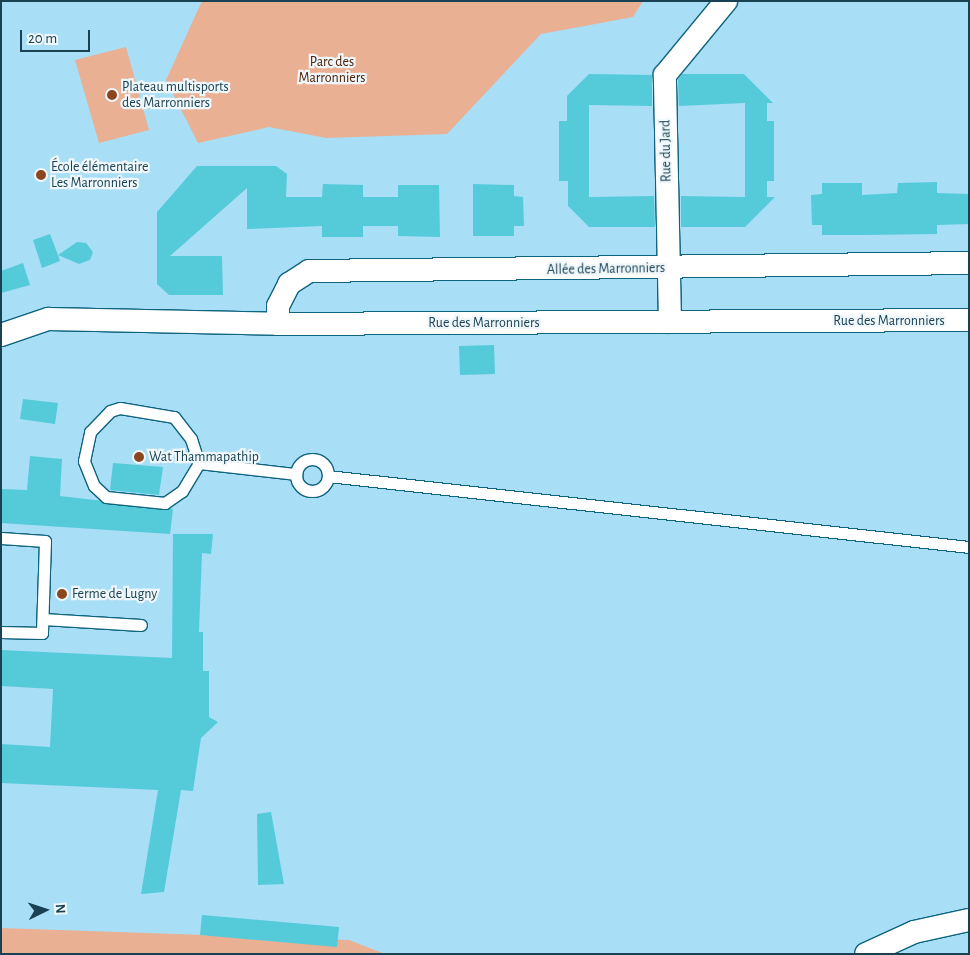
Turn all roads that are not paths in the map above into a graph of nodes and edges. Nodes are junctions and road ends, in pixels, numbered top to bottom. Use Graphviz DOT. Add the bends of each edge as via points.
graph roads {
  1 [pos="726,1"];
  2 [pos="969,263"];
  3 [pos="669,268"];
  4 [pos="969,320"];
  5 [pos="670,322"];
  6 [pos="278,324"];
  7 [pos="1,335"];
  8 [pos="199,463"];
  9 [pos="296,474"];
  10 [pos="328,476"];
  11 [pos="1,538"];
  12 [pos="969,547"];
  13 [pos="43,619"];
  14 [pos="141,625"];
  15 [pos="1,632"];
  16 [pos="969,920"];
  17 [pos="866,954"];
  1 -- 3 [label="street, Rue du Jard" via="665,75"];
  2 -- 3 [label="street, Allée des Marronniers"];
  3 -- 5 [label="street, Rue du Jard"];
  3 -- 6 [label="street, Allée des Marronniers" via="309,271 289,284 278,306"];
  4 -- 5 [label="street, Rue des Marronniers"];
  5 -- 6 [label="street, Rue des Marronniers"];
  6 -- 7 [label="street, Rue des Marronniers" via="48,319"];
  8 -- 8 [label="lane" via="182,490 165,503 106,497 94,486 84,462 90,432 110,411 120,408 174,417 191,439"];
  8 -- 9 [label="lane"];
  9 -- 10 [label="lane" via="299,484 308,490 319,489"];
  9 -- 10 [label="lane" via="304,461 314,458 326,466"];
  10 -- 12 [label="lane"];
  11 -- 13 [label="lane" via="45,541"];
  13 -- 14 [label="lane"];
  13 -- 15 [label="lane" via="42,633"];
  16 -- 17 [label="street" via="914,932"];
}
